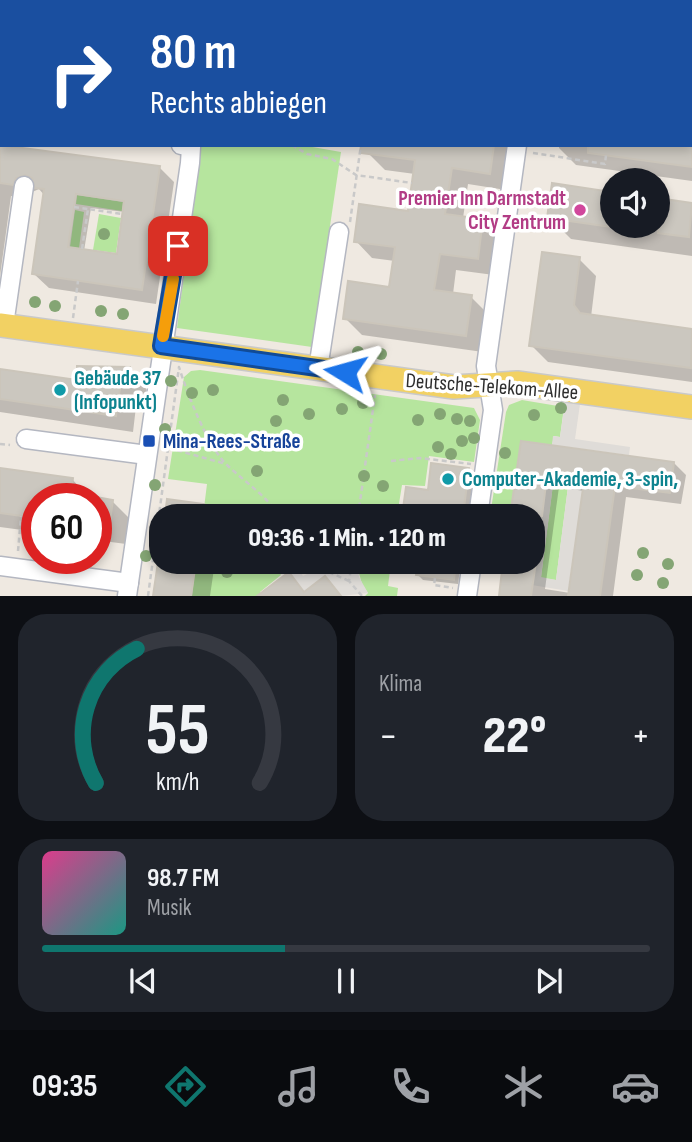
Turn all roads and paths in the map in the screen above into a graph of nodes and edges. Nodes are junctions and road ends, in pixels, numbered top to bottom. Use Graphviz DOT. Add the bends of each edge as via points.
graph roads {
  1 [pos="188,147"];
  2 [pos="295,147"];
  3 [pos="517,148"];
  4 [pos="606,155"];
  5 [pos="412,183"];
  6 [pos="24,186"];
  7 [pos="74,207"];
  8 [pos="88,209"];
  9 [pos="122,214"];
  10 [pos="339,232"];
  11 [pos="82,249"];
  12 [pos="78,281"];
  13 [pos="73,318"];
  14 [pos="2,325"];
  15 [pos="161,346"];
  16 [pos="318,369"];
  17 [pos="489,385"];
  18 [pos="375,392"];
  19 [pos="139,395"];
  20 [pos="119,397"];
  21 [pos="692,407"];
  22 [pos="26,439"];
  23 [pos="169,448"];
  24 [pos="147,455"];
  25 [pos="391,461"];
  26 [pos="451,461"];
  27 [pos="226,464"];
  28 [pos="477,465"];
  29 [pos="450,466"];
  30 [pos="269,504"];
  31 [pos="360,504"];
  32 [pos="480,504"];
  33 [pos="21,516"];
  34 [pos="8,568"];
  35 [pos="333,574"];
  36 [pos="350,574"];
  37 [pos="469,574"];
  38 [pos="435,578"];
  39 [pos="349,581"];
  40 [pos="128,589"];
  41 [pos="464,592"];
  42 [pos="148,596"];
  43 [pos="362,596"];
  1 -- 15 [label="street" via="190,163"];
  2 -- 5 [label="path" via="332,159 356,175"];
  3 -- 4 [label="path" via="605,164"];
  3 -- 17 [label="street" via="486,366"];
  6 -- 14 [label="street"];
  7 -- 8 [label="path"];
  8 -- 9 [label="path"];
  8 -- 11 [label="path"];
  10 -- 16 [label="street"];
  12 -- 13 [label="path"];
  14 -- 15 [label="main road, Deutsche-Telekom-Allee"];
  15 -- 16 [label="main road, Deutsche-Telekom-Allee"];
  15 -- 24 [label="street"];
  16 -- 17 [label="main road, Deutsche-Telekom-Allee" via="454,387"];
  17 -- 21 [label="main road, Deutsche-Telekom-Allee" via="517,383"];
  17 -- 32 [label="street" via="493,410"];
  18 -- 31 [label="path"];
  19 -- 20 [label="path"];
  22 -- 24 [label="street"];
  23 -- 27 [label="path"];
  23 -- 27 [label="path" via="179,367 190,402"];
  23 -- 42 [label="path"];
  24 -- 40 [label="street"];
  25 -- 26 [label="path"];
  26 -- 28 [label="path"];
  26 -- 29 [label="path"];
  27 -- 30 [label="path"];
  33 -- 34 [label="path"];
  34 -- 40 [label="street"];
  35 -- 39 [label="path"];
  36 -- 39 [label="path"];
  37 -- 41 [label="street"];
  38 -- 41 [label="path" via="434,585"];
  39 -- 43 [label="path"];
}
